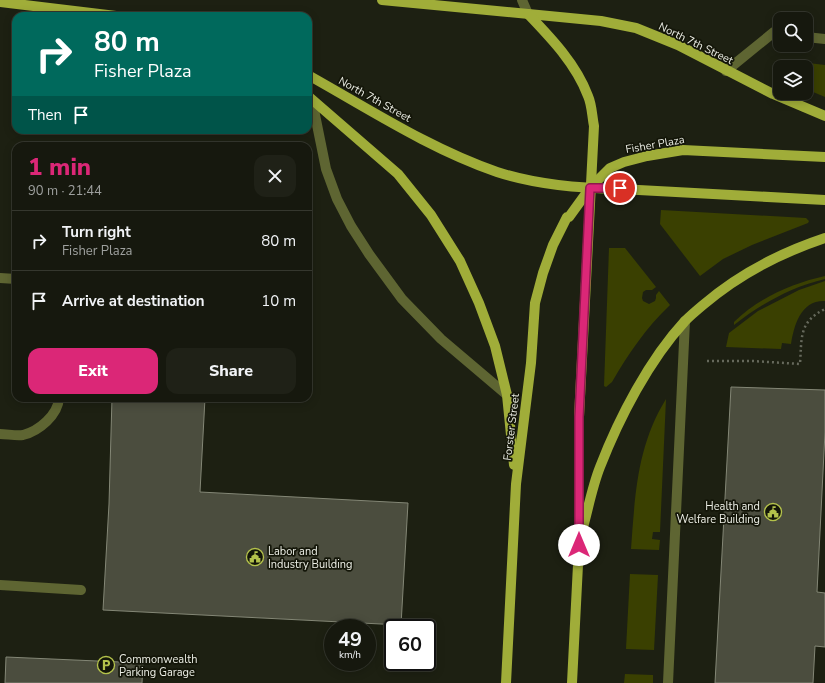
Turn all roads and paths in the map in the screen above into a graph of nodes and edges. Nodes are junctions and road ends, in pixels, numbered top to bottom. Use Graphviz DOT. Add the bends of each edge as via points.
graph roads {
  1 [pos="382,0"];
  2 [pos="522,0"];
  3 [pos="0,2"];
  4 [pos="83,12"];
  5 [pos="528,14"];
  6 [pos="773,33"];
  7 [pos="813,38"];
  8 [pos="825,39"];
  9 [pos="726,71"];
  10 [pos="312,77"];
  11 [pos="312,100"];
  12 [pos="312,107"];
  13 [pos="825,116"];
  14 [pos="825,157"];
  15 [pos="590,188"];
  16 [pos="825,200"];
  17 [pos="825,238"];
  18 [pos="0,278"];
  19 [pos="12,279"];
  20 [pos="825,309"];
  21 [pos="685,321"];
  22 [pos="707,360"];
  23 [pos="507,395"];
  24 [pos="58,402"];
  25 [pos="0,434"];
  26 [pos="516,484"];
  27 [pos="579,545"];
  28 [pos="0,585"];
  29 [pos="82,590"];
  30 [pos="506,683"];
  31 [pos="572,683"];
  32 [pos="668,683"];
  1 -- 5 [label="main road, North 7th Street"];
  2 -- 5 [label="lane"];
  3 -- 4 [label="main road"];
  5 -- 9 [label="main road, North 7th Street" via="601,21 636,28 678,45"];
  5 -- 15 [label="main road" via="557,44 575,70 588,96 594,126"];
  6 -- 9 [label="lane"];
  7 -- 8 [label="lane"];
  9 -- 13 [label="main road, North 7th Street"];
  10 -- 15 [label="main road, North 7th Street" via="453,154 498,172 544,183"];
  11 -- 23 [label="main road" via="398,174 435,221 460,261 479,302 495,346"];
  12 -- 23 [label="lane" via="326,169 337,199 369,254 402,298 441,339"];
  14 -- 15 [label="main road, Fisher Plaza" via="683,150 624,162 610,168"];
  15 -- 16 [label="main road"];
  15 -- 26 [label="main road, Forster Street" via="567,217 553,245 535,303 531,363"];
  15 -- 27 [label="main road" via="579,417"];
  17 -- 21 [label="main road" via="799,246 756,267 719,291"];
  18 -- 19 [label="lane"];
  20 -- 22 [label="path" via="813,316 803,329 800,364"];
  21 -- 27 [label="main road" via="656,358 615,430 599,468"];
  21 -- 32 [label="lane"];
  23 -- 26 [label="main road"];
  24 -- 25 [label="lane" via="43,425 22,435"];
  26 -- 30 [label="main road, Forster Street"];
  27 -- 31 [label="main road"];
  28 -- 29 [label="lane"];
}
